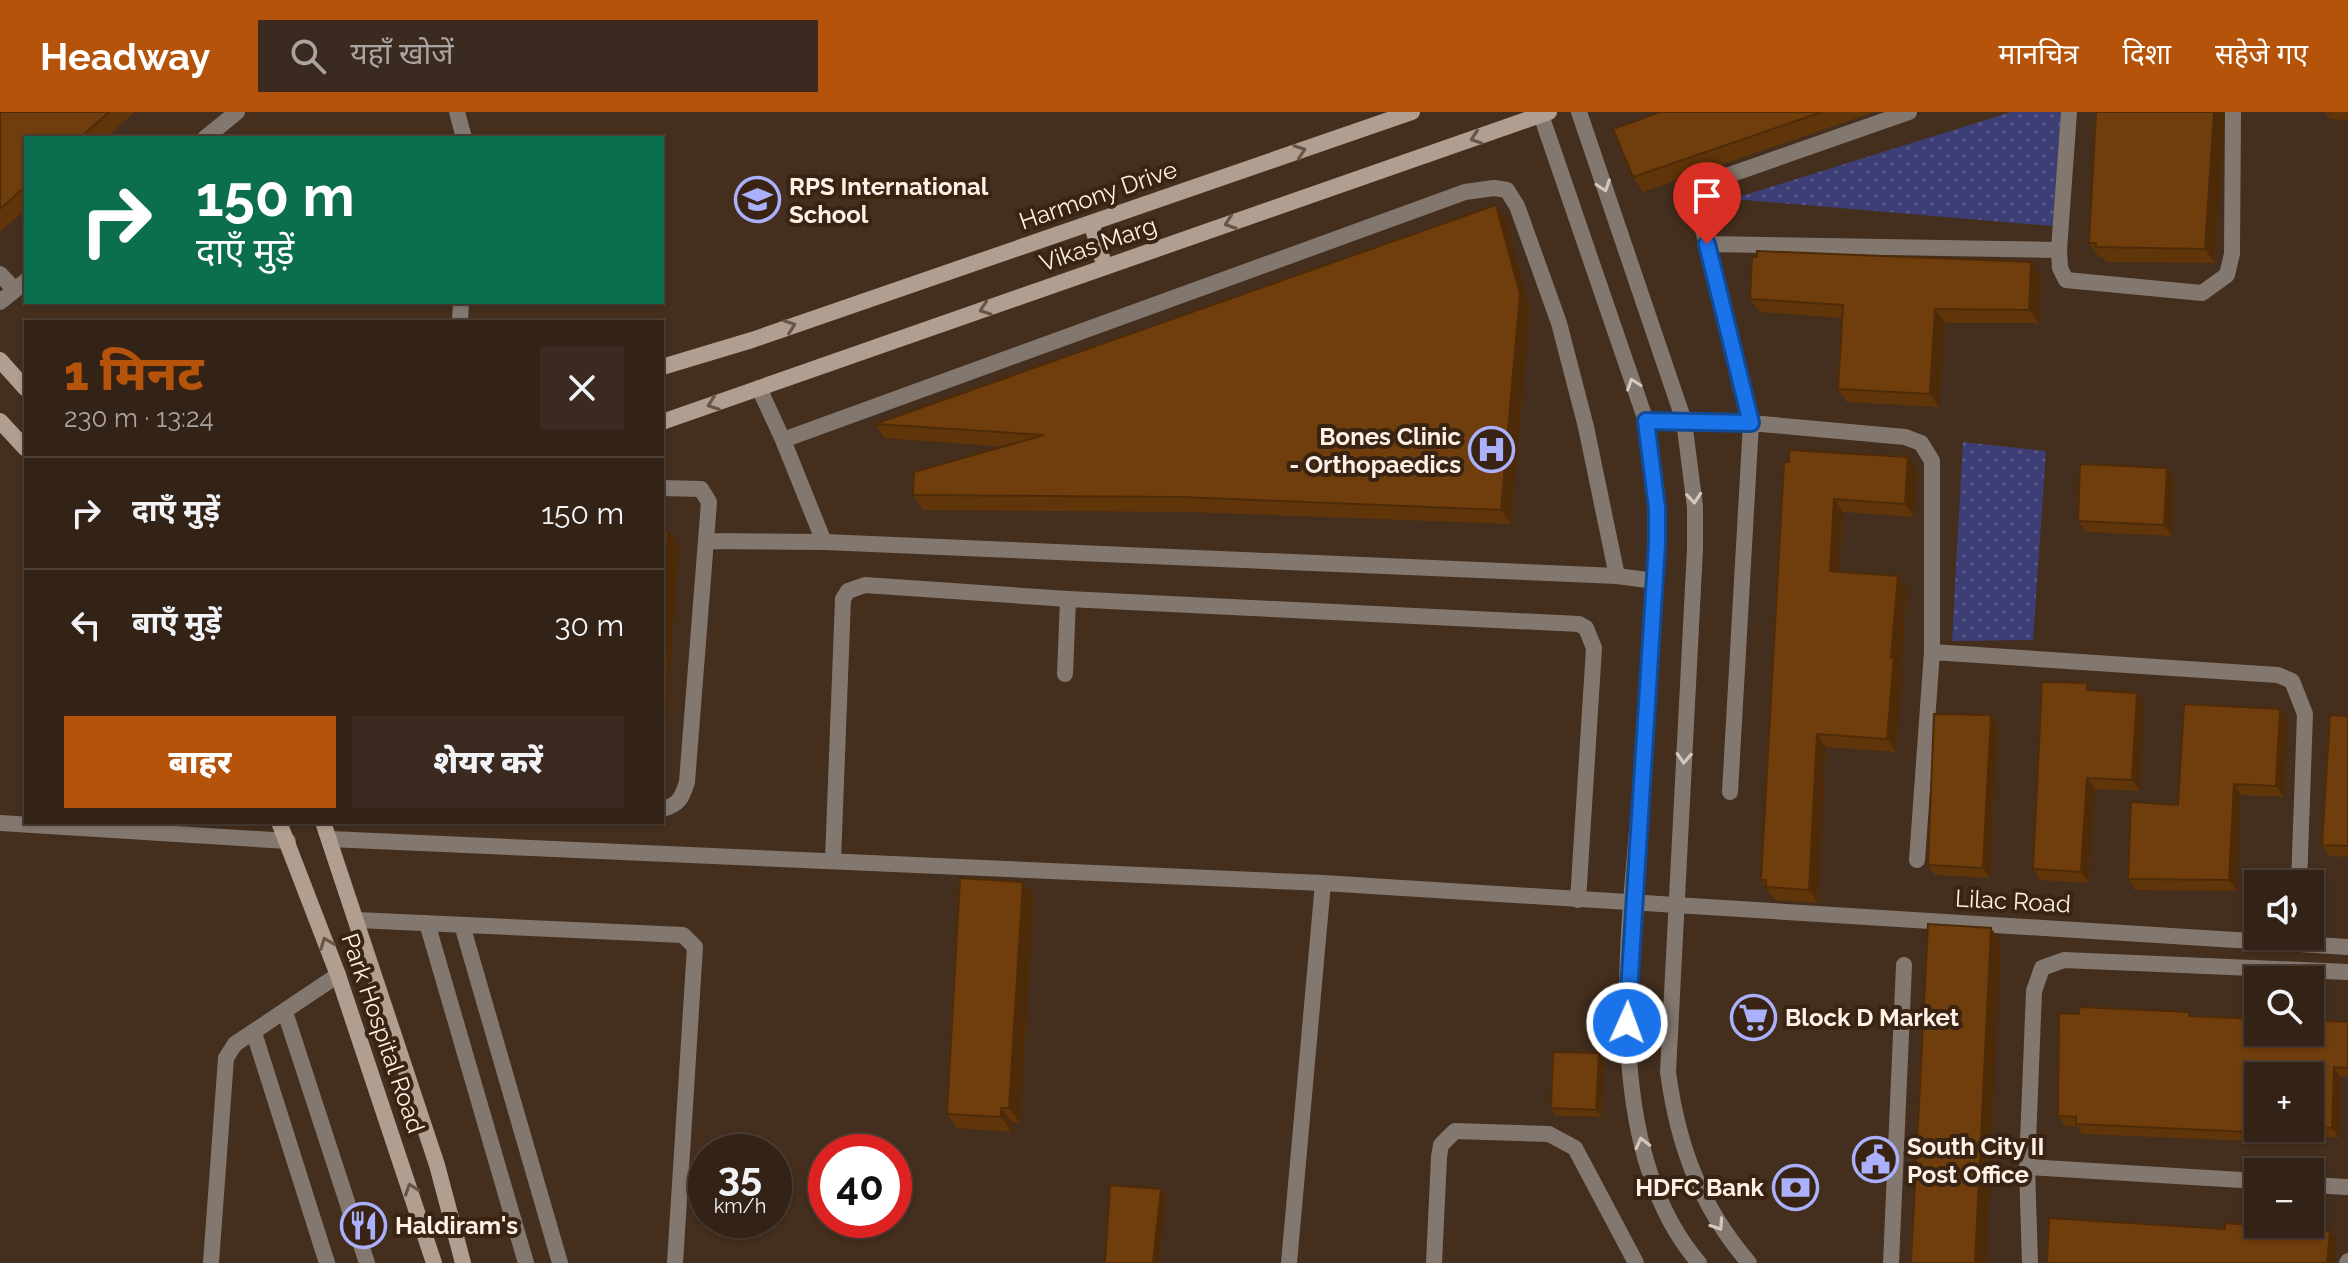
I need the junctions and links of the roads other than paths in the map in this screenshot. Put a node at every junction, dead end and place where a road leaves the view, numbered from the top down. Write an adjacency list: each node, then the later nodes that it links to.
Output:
1 (237, 112): 9 (street)
2 (457, 112): 10 (street)
3 (1412, 112): 11 (main road, Harmony Drive, one-way to 3)
4 (1579, 112): 25 (street, one-way to 25)
5 (1909, 112): 12 (street)
6 (2069, 112): 13 (street)
7 (2233, 112): 13 (street)
8 (1543, 113): 14 (main road, Vikas Marg, one-way to 14); 24 (street, one-way to 8)
9 (207, 136)
10 (463, 136)
11 (1091, 223): 14 (main road); 19 (main road, Harmony Drive, one-way to 11)
12 (1707, 244): 13 (street); 26 (street)
13 (2059, 250)
14 (1105, 267): 21 (main road, Vikas Marg, one-way to 21)
15 (0, 274): 16 (street)
16 (20, 285): 17 (street)
17 (0, 302)
18 (0, 360): 20 (main road)
19 (664, 366)
20 (24, 387)
21 (759, 388): 23 (main road, Vikas Marg, one-way to 23); 27 (street)
22 (0, 421): 28 (main road)
23 (664, 421)
24 (1646, 421): 25 (street); 33 (street)
25 (1684, 421): 26 (street); 50 (street, one-way to 50)
26 (1751, 423): 35 (street); 37 (street)
27 (783, 440): 31 (street); 32 (street)
28 (24, 447)
29 (664, 488): 30 (street)
30 (708, 541): 31 (street); 38 (street)
31 (824, 542): 32 (street)
32 (1617, 576): 33 (street)
33 (1655, 581): 49 (street)
34 (1068, 599): 36 (street); 44 (street); 48 (street)
35 (1932, 652): 45 (street); 46 (street)
36 (1065, 674)
37 (1730, 792)
38 (664, 809)
39 (0, 823): 43 (street)
40 (280, 824): 43 (main road, Park Hospital Road)
41 (324, 824): 42 (main road, Park Hospital Road)
42 (330, 839): 44 (street, Lilac Road); 51 (main road, Park Hospital Road)
43 (288, 841): 59 (main road, Park Hospital Road, one-way to 43)
44 (833, 860): 47 (street, Lilac Road)
45 (1917, 860)
46 (2299, 870)
47 (1323, 883): 48 (street, Lilac Road); 74 (street)
48 (1578, 900): 49 (street, Lilac Road)
49 (1631, 905): 50 (street, Lilac Road); 77 (street, one-way to 49)
50 (1675, 905): 54 (street, Lilac Road); 78 (street, one-way to 78)
51 (357, 920): 52 (street); 70 (main road, Park Hospital Road)
52 (427, 923): 53 (street); 71 (street)
53 (462, 925): 72 (street); 73 (street)
54 (2244, 937)
55 (2324, 944): 56 (street, Lilac Road)
56 (2348, 947)
57 (1904, 965): 79 (street)
58 (2348, 972): 62 (street)
59 (338, 975): 60 (street); 69 (main road, Park Hospital Road, one-way to 59)
60 (285, 1012): 61 (street); 68 (street)
61 (254, 1033): 66 (street); 67 (street)
62 (2027, 1167): 63 (street); 80 (street)
63 (2244, 1180)
64 (2324, 1186): 65 (street)
65 (2348, 1187)
66 (211, 1263)
67 (327, 1263)
68 (367, 1263)
69 (434, 1263)
70 (463, 1263)
71 (526, 1263)
72 (560, 1263)
73 (675, 1263)
74 (1289, 1263)
75 (1434, 1263): 76 (street)
76 (1636, 1263)
77 (1699, 1263)
78 (1749, 1263)
79 (1891, 1263)
80 (2030, 1263)

